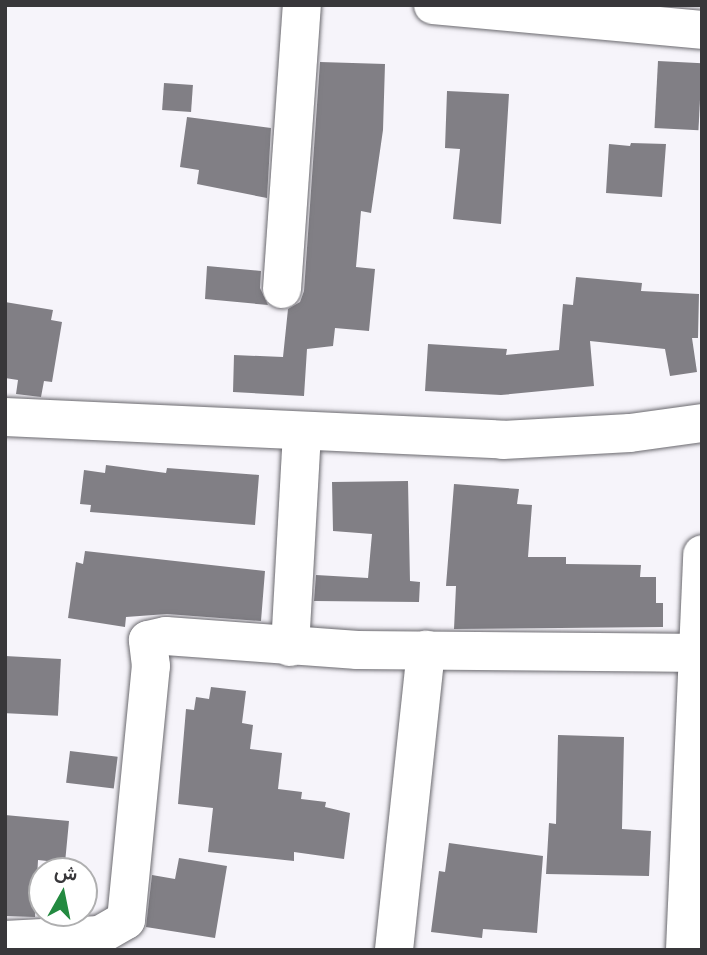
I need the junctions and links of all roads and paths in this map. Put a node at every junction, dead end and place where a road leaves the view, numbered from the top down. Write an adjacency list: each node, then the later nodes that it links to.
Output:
1 (302, 5): 4 (street)
2 (433, 5): 3 (street)
3 (702, 30)
4 (282, 289)
5 (5, 417): 7 (street)
6 (702, 424): 7 (street)
7 (302, 432): 9 (street)
8 (702, 554): 11 (street)
9 (290, 647): 10 (street); 12 (street)
10 (426, 650): 11 (street); 13 (street)
11 (700, 653): 14 (street)
12 (5, 940)
13 (394, 950)
14 (685, 950)

